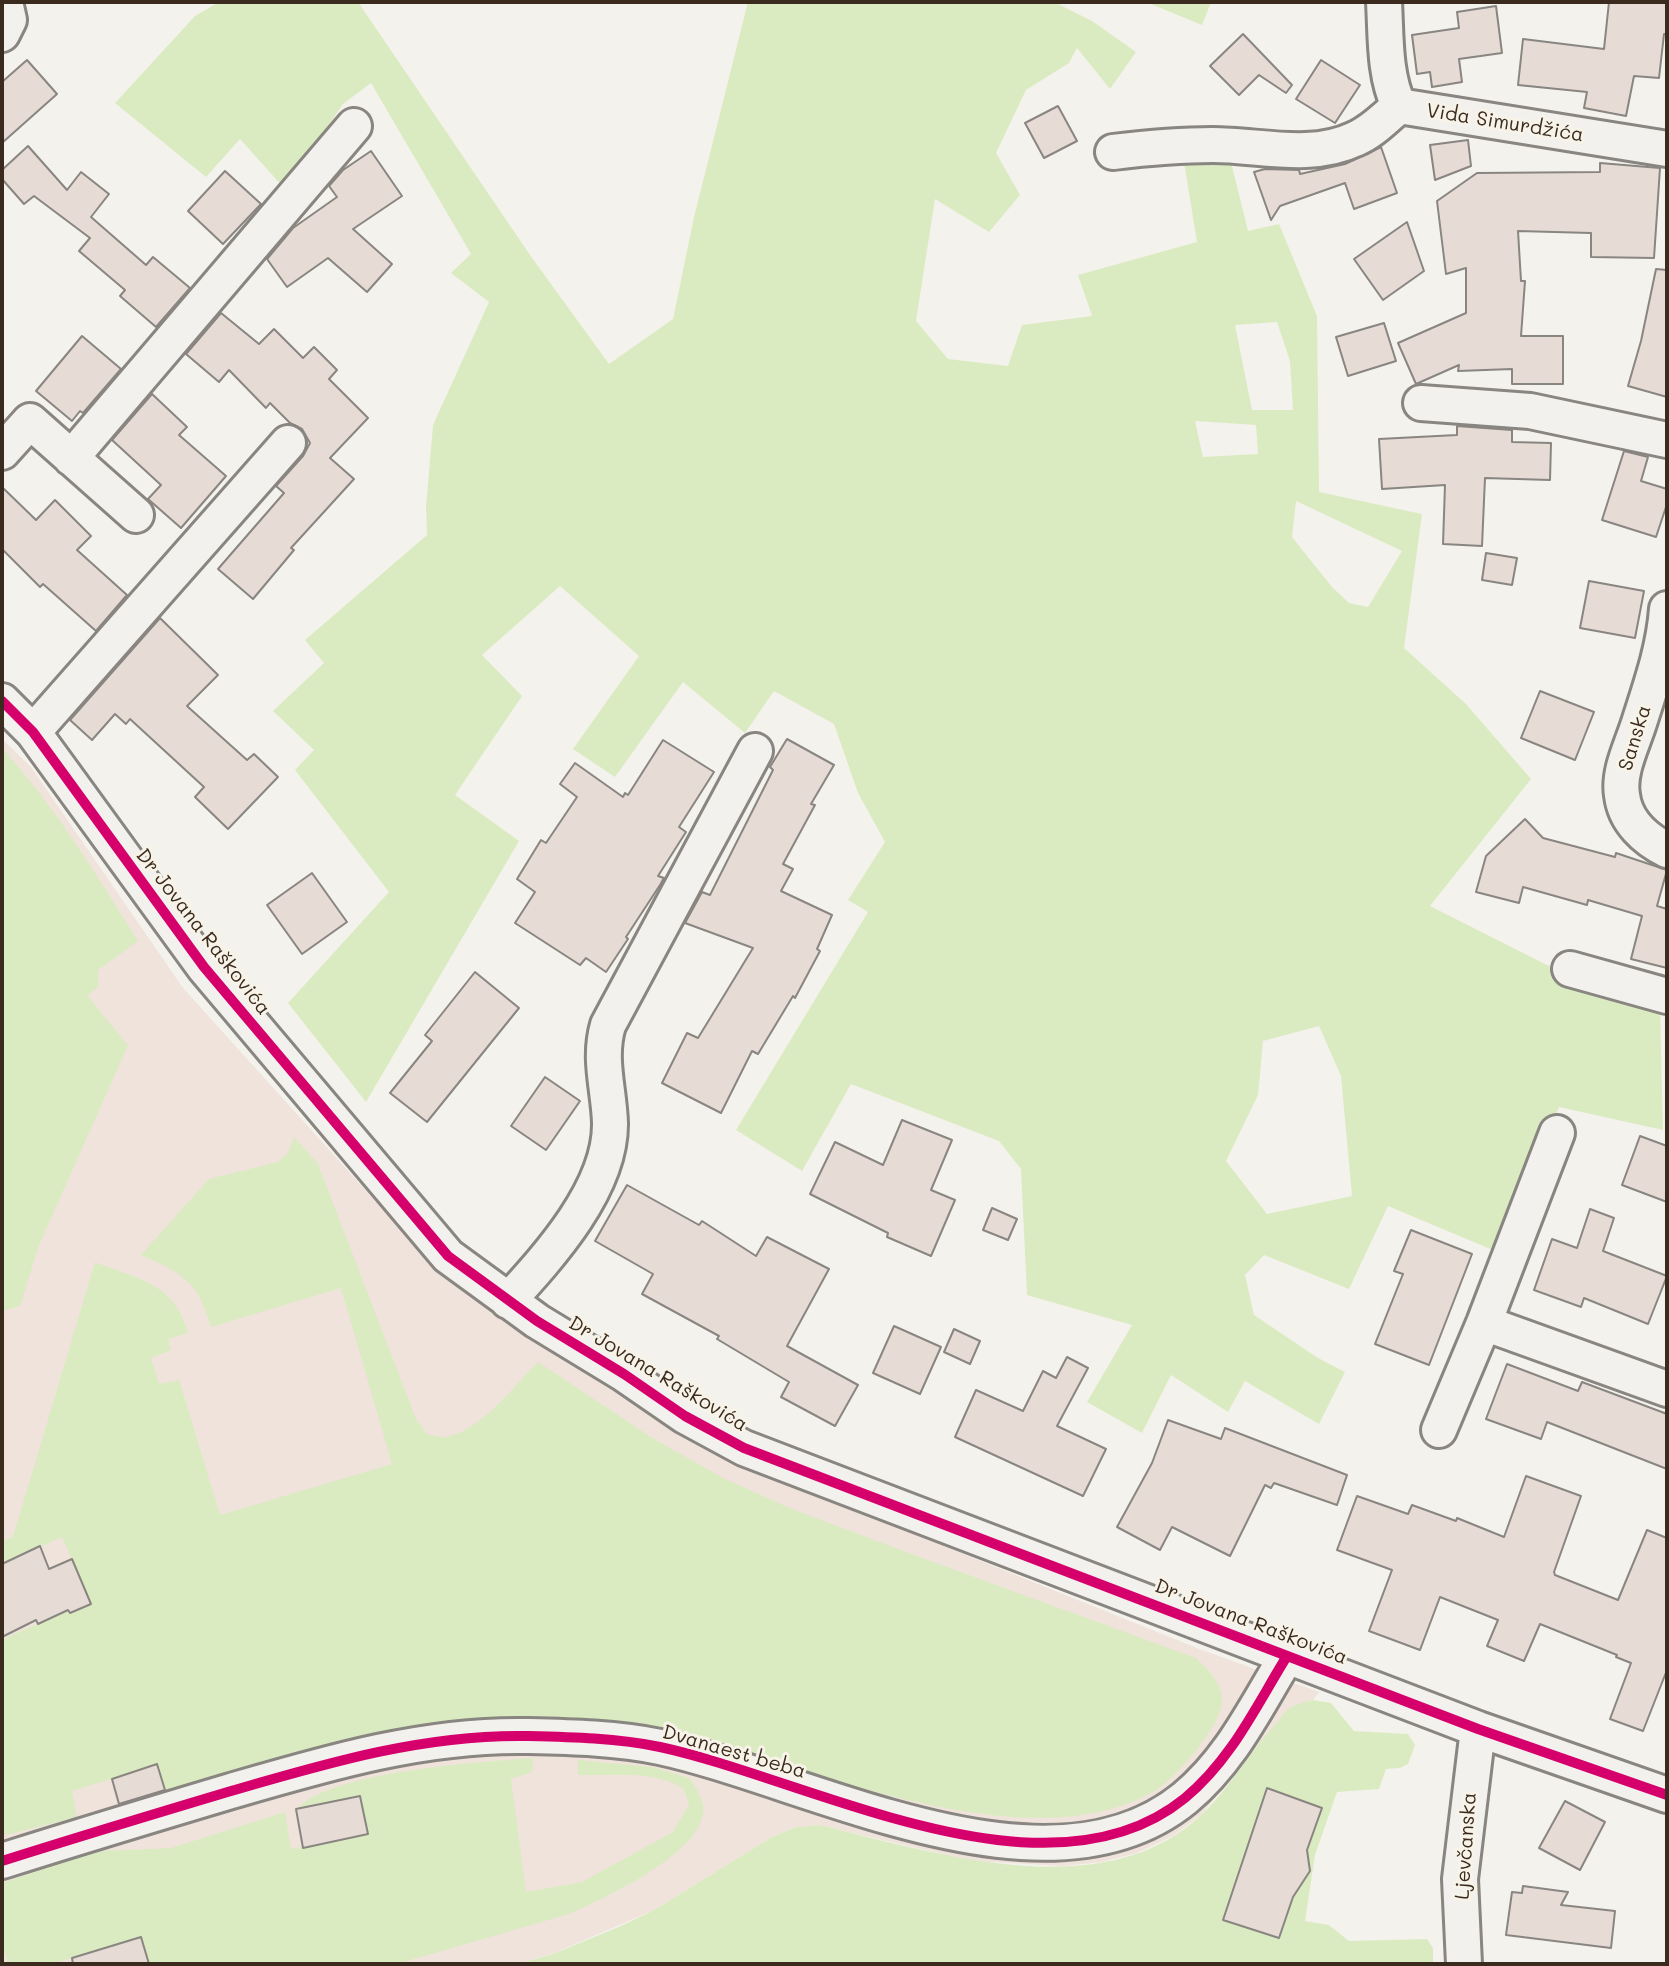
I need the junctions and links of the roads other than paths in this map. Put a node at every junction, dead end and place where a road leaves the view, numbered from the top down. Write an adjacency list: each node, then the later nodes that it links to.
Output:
1 (5, 2): 3 (street)
2 (1384, 2): 4 (street, Vida Simurdžića)
3 (2, 34)
4 (1399, 106): 6 (street, Vida Simurdžića); 7 (street)
5 (354, 126): 12 (street)
6 (1667, 149)
7 (1113, 152)
8 (1421, 403): 9 (street)
9 (1667, 440)
10 (288, 443): 16 (street)
11 (2, 452): 12 (street)
12 (71, 458): 13 (street)
13 (136, 515)
14 (1667, 609): 18 (street, Sanska)
15 (2, 701): 16 (street, Dr Jovana Raškovića)
16 (33, 732): 22 (street, Dr Jovana Raškovića)
17 (755, 751): 22 (street)
18 (1667, 850)
19 (1570, 969): 20 (street)
20 (1667, 996)
21 (1557, 1133): 23 (street)
22 (508, 1301): 26 (street, Dr Jovana Raškovića)
23 (1484, 1323): 24 (street); 25 (street)
24 (1667, 1389)
25 (1439, 1430)
26 (1287, 1656): 27 (street, Dr Jovana Raškovića); 29 (street, Dvanaest beba)
27 (1478, 1729): 28 (street, Dr Jovana Raškovića); 30 (street, Ljevčanska)
28 (1666, 1791)
29 (2, 1861)
30 (1464, 1964)

